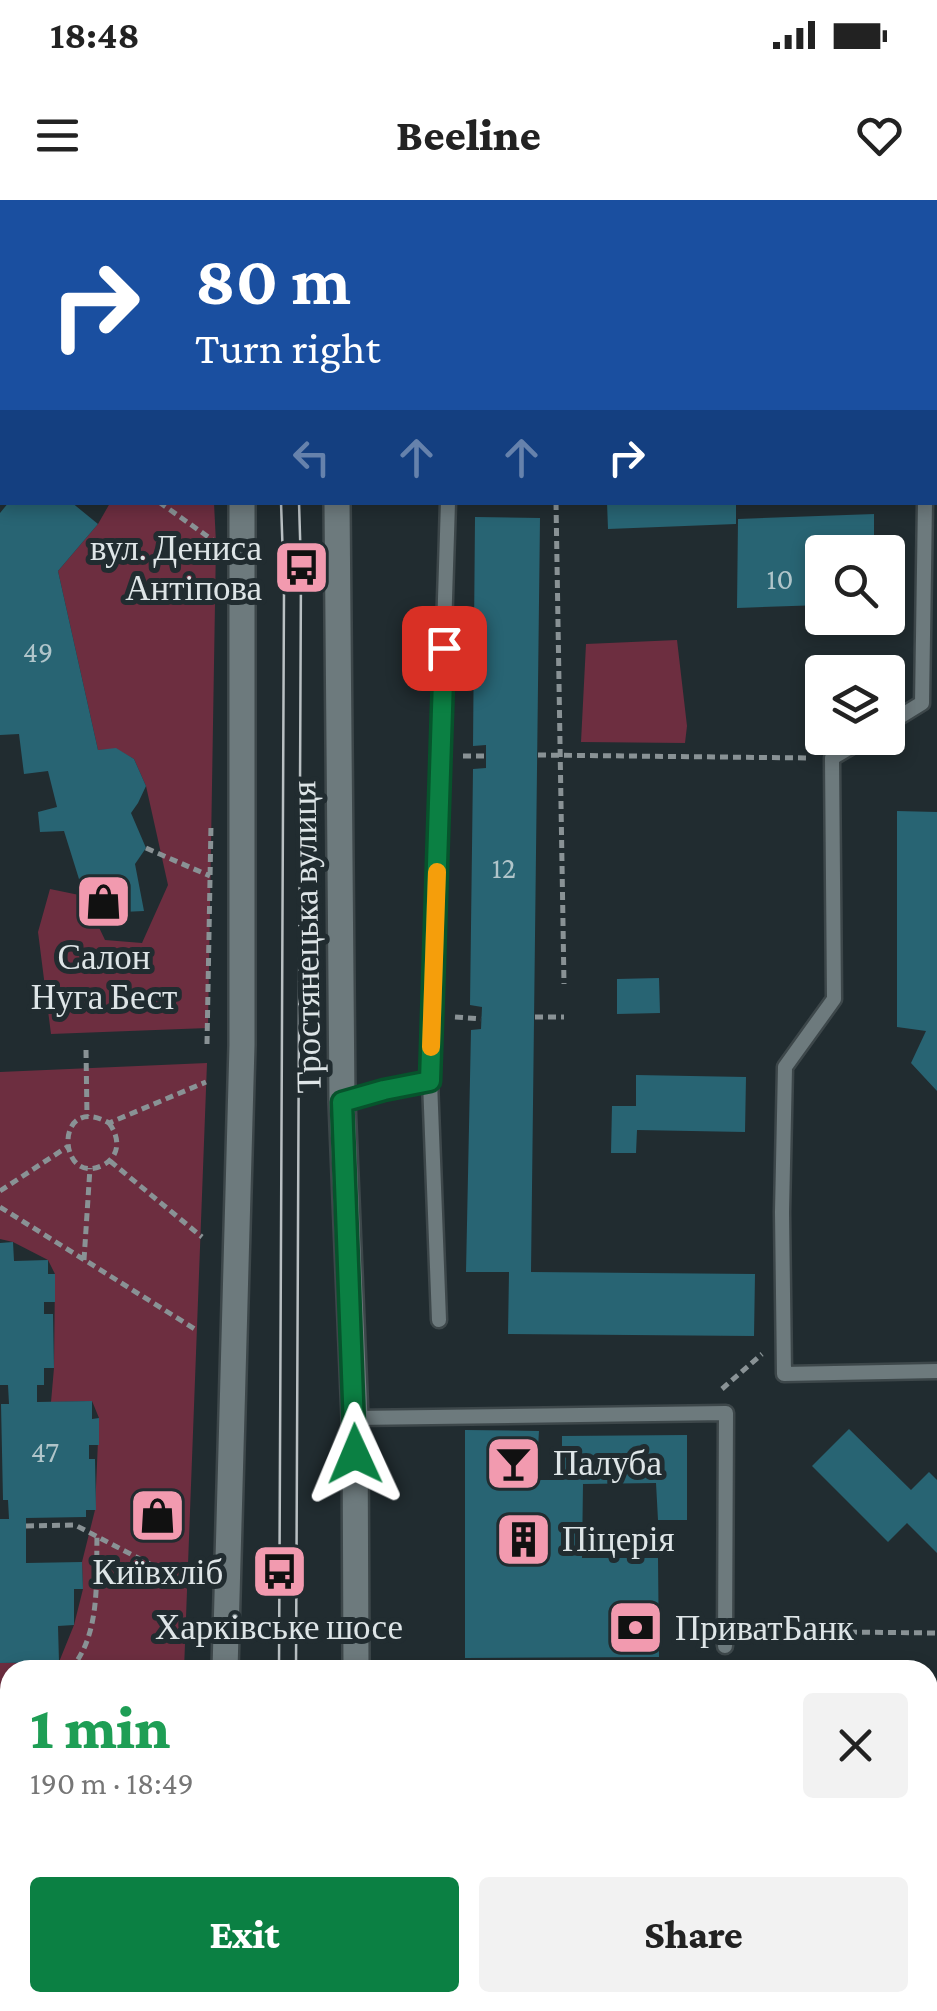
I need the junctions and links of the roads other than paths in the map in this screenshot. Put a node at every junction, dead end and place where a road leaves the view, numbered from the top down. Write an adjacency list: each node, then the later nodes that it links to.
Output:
1 (242, 505): 13 (street, Тростянецька вулиця)
2 (337, 505): 8 (street, Тростянецька вулиця)
3 (448, 505): 7 (lane)
4 (925, 505): 5 (lane)
5 (905, 714)
6 (837, 755): 10 (lane)
7 (430, 1081): 8 (lane); 9 (lane)
8 (342, 1102): 11 (street, Тростянецька вулиця)
9 (439, 1320)
10 (937, 1371)
11 (354, 1418): 12 (lane); 14 (street, Тростянецька вулиця)
12 (725, 1638)
13 (225, 1660)
14 (356, 1660)

